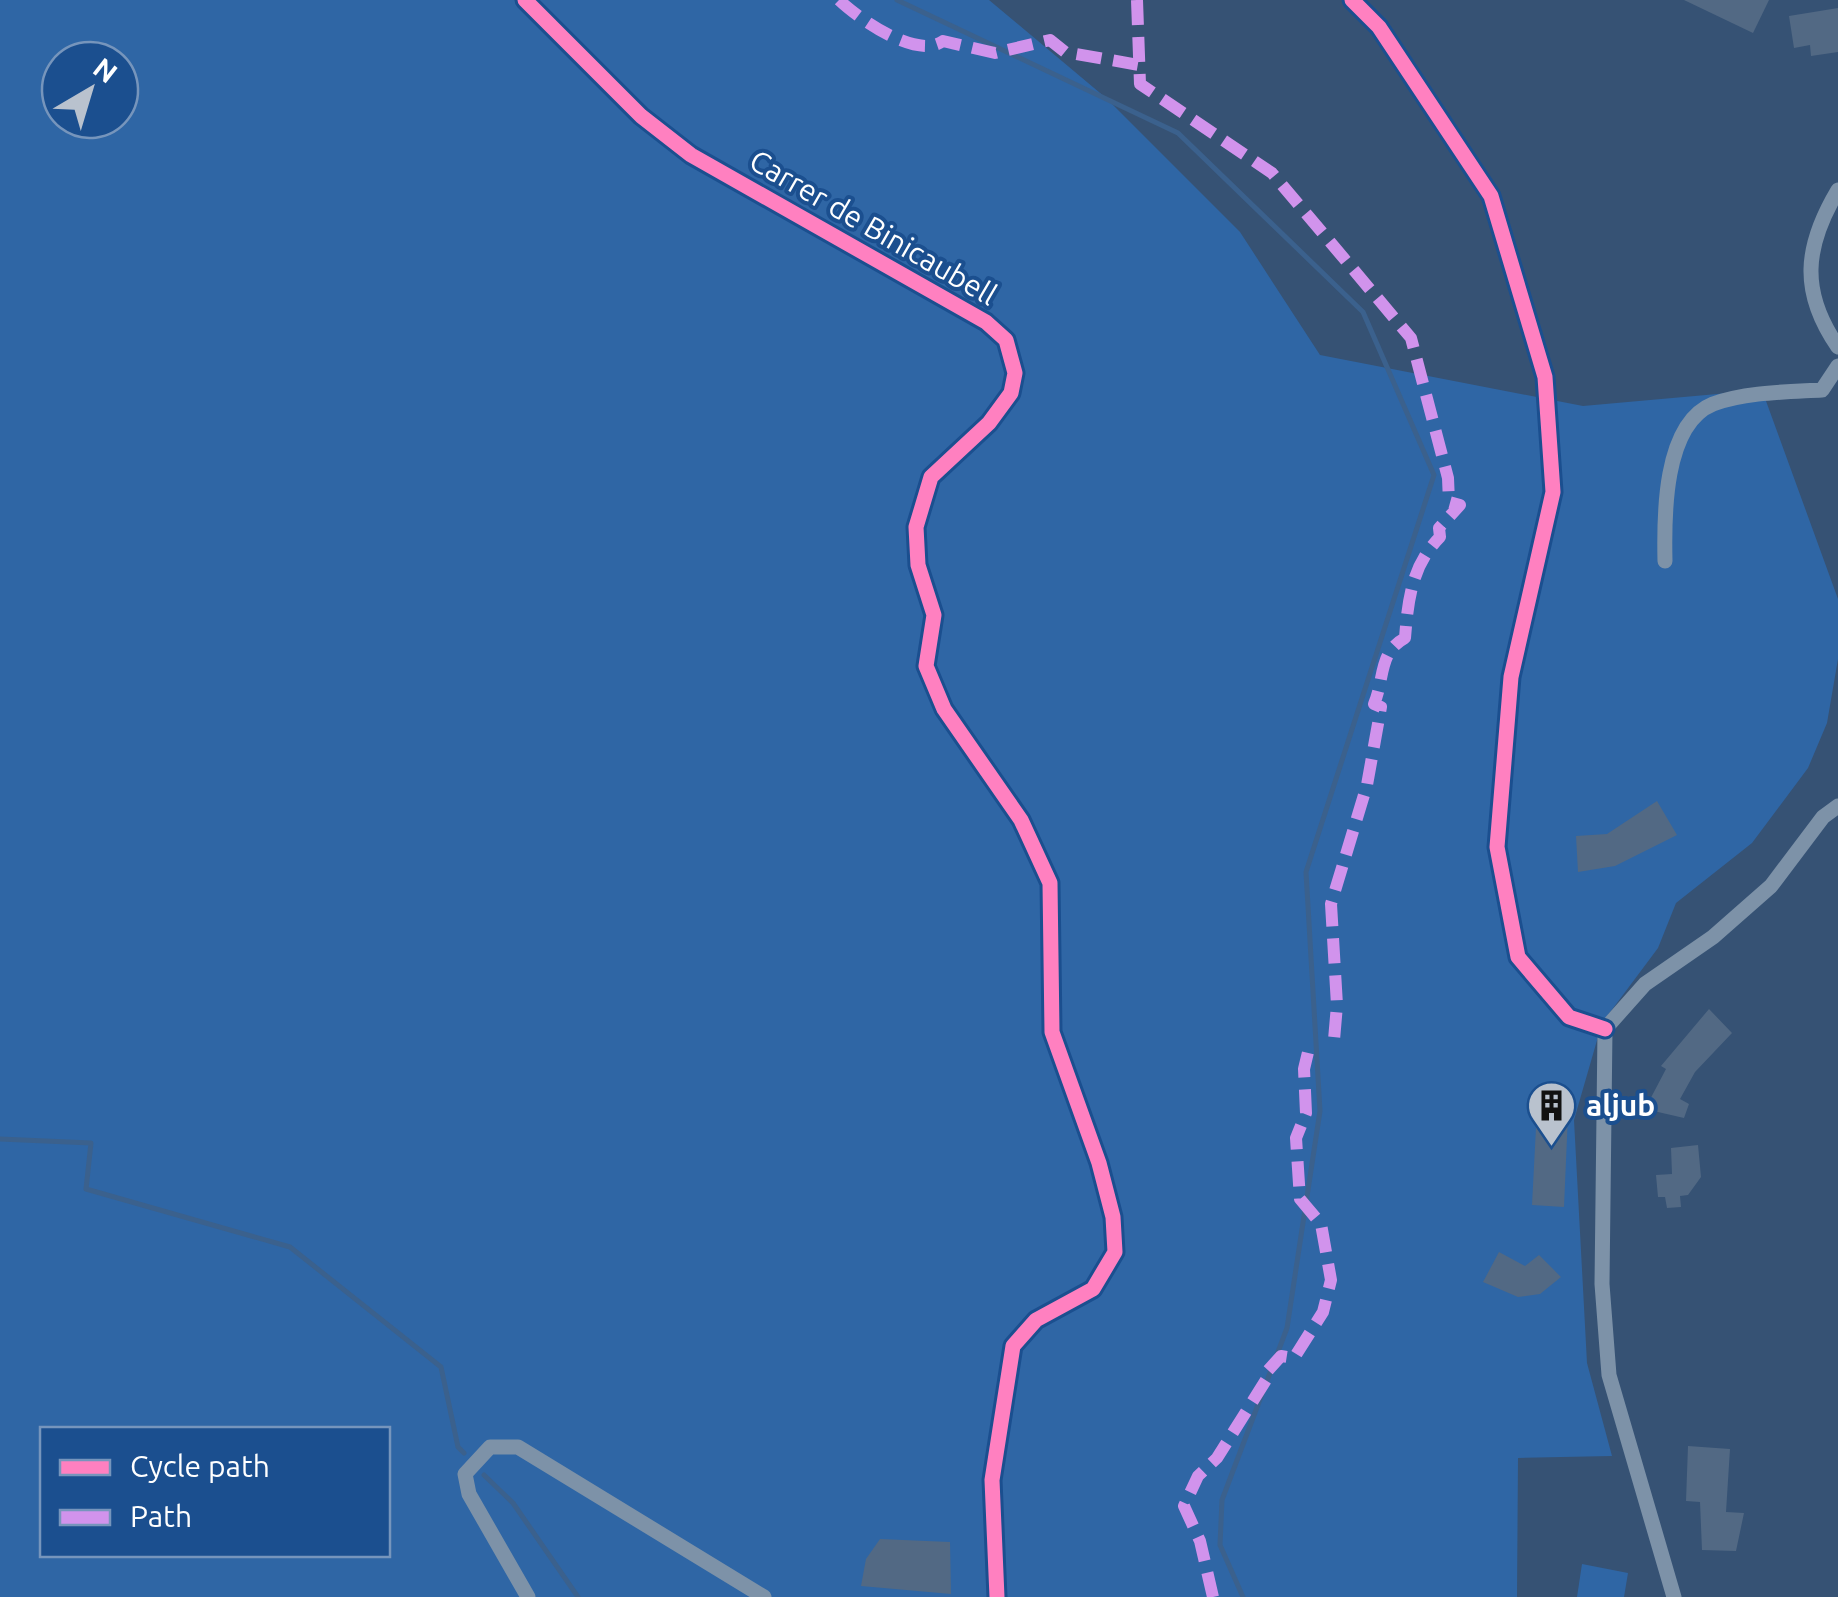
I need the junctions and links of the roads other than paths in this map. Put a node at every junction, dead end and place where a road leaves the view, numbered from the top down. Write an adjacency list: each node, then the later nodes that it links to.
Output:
1 (524, 0): 11 (street, Carrer de Binicaubell)
2 (1352, 0): 8 (street)
3 (1838, 190): 4 (street)
4 (1838, 347)
5 (1838, 366): 6 (street)
6 (1665, 561)
7 (1838, 806): 8 (street)
8 (1606, 1029): 12 (street)
9 (528, 1597): 10 (street)
10 (764, 1597)
11 (997, 1597)
12 (1674, 1597)

